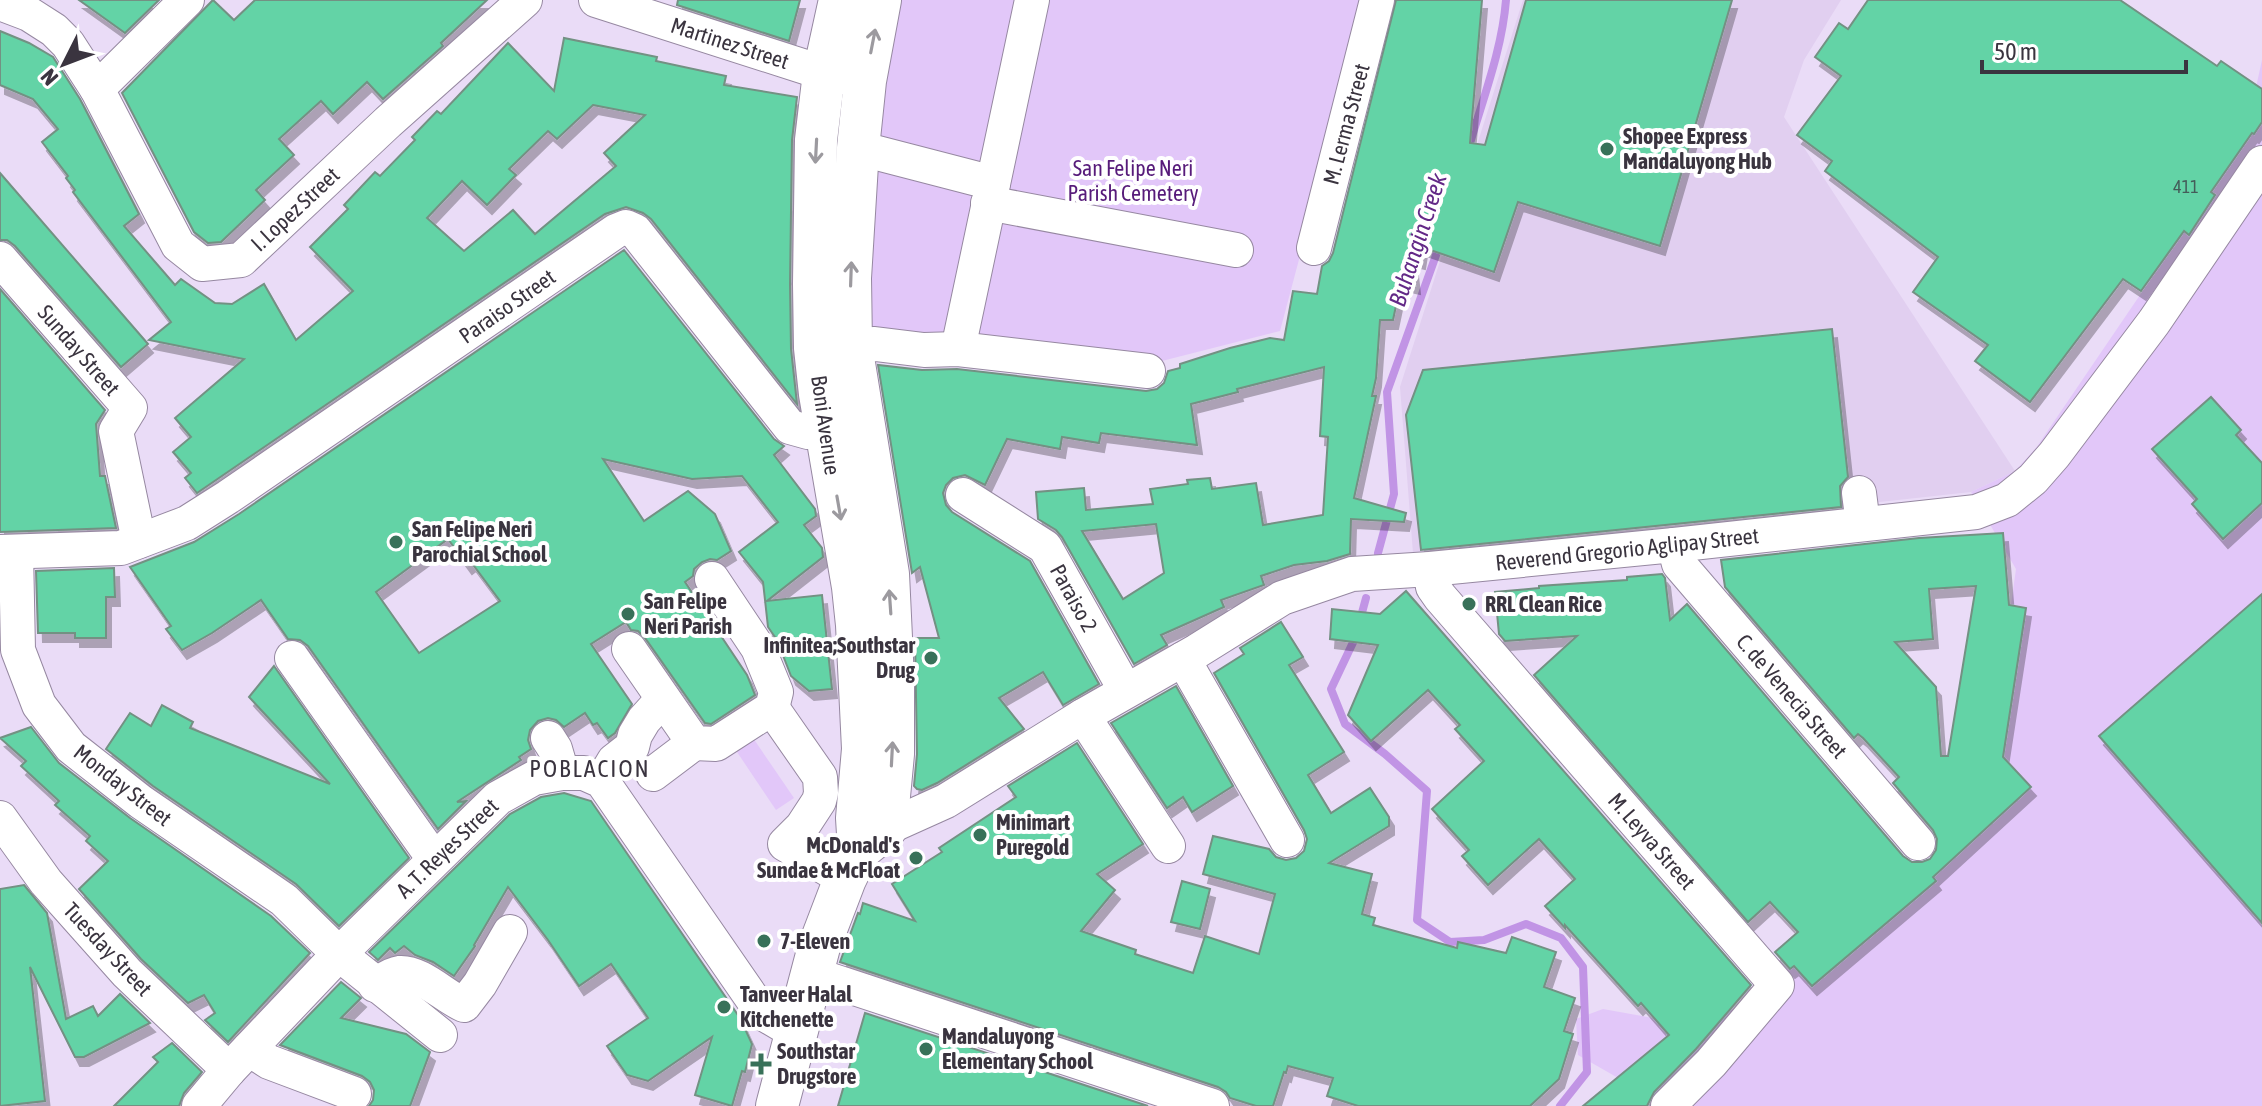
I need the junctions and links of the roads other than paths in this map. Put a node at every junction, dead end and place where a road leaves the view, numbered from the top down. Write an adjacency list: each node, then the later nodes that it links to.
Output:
1 (187, 0): 11 (street)
2 (525, 0): 11 (street, I. Lopez Street)
3 (596, 0): 9 (street, Martinez Street)
4 (840, 0): 9 (main road, Boni Avenue)
5 (880, 0): 10 (main road, Boni Avenue, one-way to 5)
6 (1032, 0): 14 (street)
7 (1377, 0): 15 (street, M. Lerma Street)
8 (21, 6): 11 (street, I. Lopez Street)
9 (824, 73): 10 (street, Martinez Street); 21 (main road, Boni Avenue, one-way to 21)
10 (865, 81): 12 (main road, Boni Avenue)
11 (97, 89)
12 (858, 148): 14 (street); 18 (main road, Boni Avenue, one-way to 12)
13 (2262, 163): 24 (street, Reverend Gregorio Aglipay Street)
14 (990, 193): 16 (street); 19 (street)
15 (1314, 248)
16 (1236, 250)
17 (0, 259): 23 (street, Sunday Street)
18 (851, 345): 19 (street); 43 (main road, Boni Avenue, one-way to 18)
19 (958, 349): 20 (street)
20 (1148, 371)
21 (825, 431): 23 (street, Paraiso Street); 43 (main road, Boni Avenue, one-way to 43)
22 (963, 495): 31 (street, Paraiso 2)
23 (139, 541): 25 (street)
24 (1674, 545): 26 (street, Reverend Gregorio Aglipay Street); 42 (street, C. de Venecia Street)
25 (8, 552): 47 (street, Monday Street)
26 (1430, 569): 30 (street, Reverend Gregorio Aglipay Street); 57 (street, M. Leyva Street)
27 (712, 579): 33 (street)
28 (629, 649): 32 (street)
29 (292, 658): 45 (street)
30 (1183, 659): 31 (street, Reverend Gregorio Aglipay Street); 41 (street)
31 (1126, 691): 34 (street, Reverend Gregorio Aglipay Street)
32 (663, 699): 36 (street); 39 (street)
33 (772, 708): 36 (street); 43 (street)
34 (1083, 716): 43 (street, Reverend Gregorio Aglipay Street); 44 (street)
35 (548, 738): 37 (street)
36 (694, 743): 38 (street)
37 (562, 773): 39 (street, A. T. Reyes Street); 45 (street, A. T. Reyes Street)
38 (653, 774)
39 (602, 781): 50 (street)
40 (0, 818): 52 (street, Tuesday Street)
41 (1287, 840)
42 (1918, 843)
43 (862, 844): 48 (main road)
44 (1168, 846)
45 (434, 859): 47 (street, A. T. Reyes Street)
46 (510, 932): 49 (street)
47 (339, 954): 49 (street, Monday Street); 52 (street, A. T. Reyes Street)
48 (812, 974): 50 (main road); 56 (street)
49 (375, 985): 51 (street, Monday Street)
50 (795, 1032): 55 (main road)
51 (440, 1035)
52 (239, 1060): 53 (street, Tuesday Street); 54 (street, A. T. Reyes Street)
53 (354, 1094)
54 (199, 1106)
55 (777, 1106)
56 (1212, 1106)
57 (1668, 1106)

